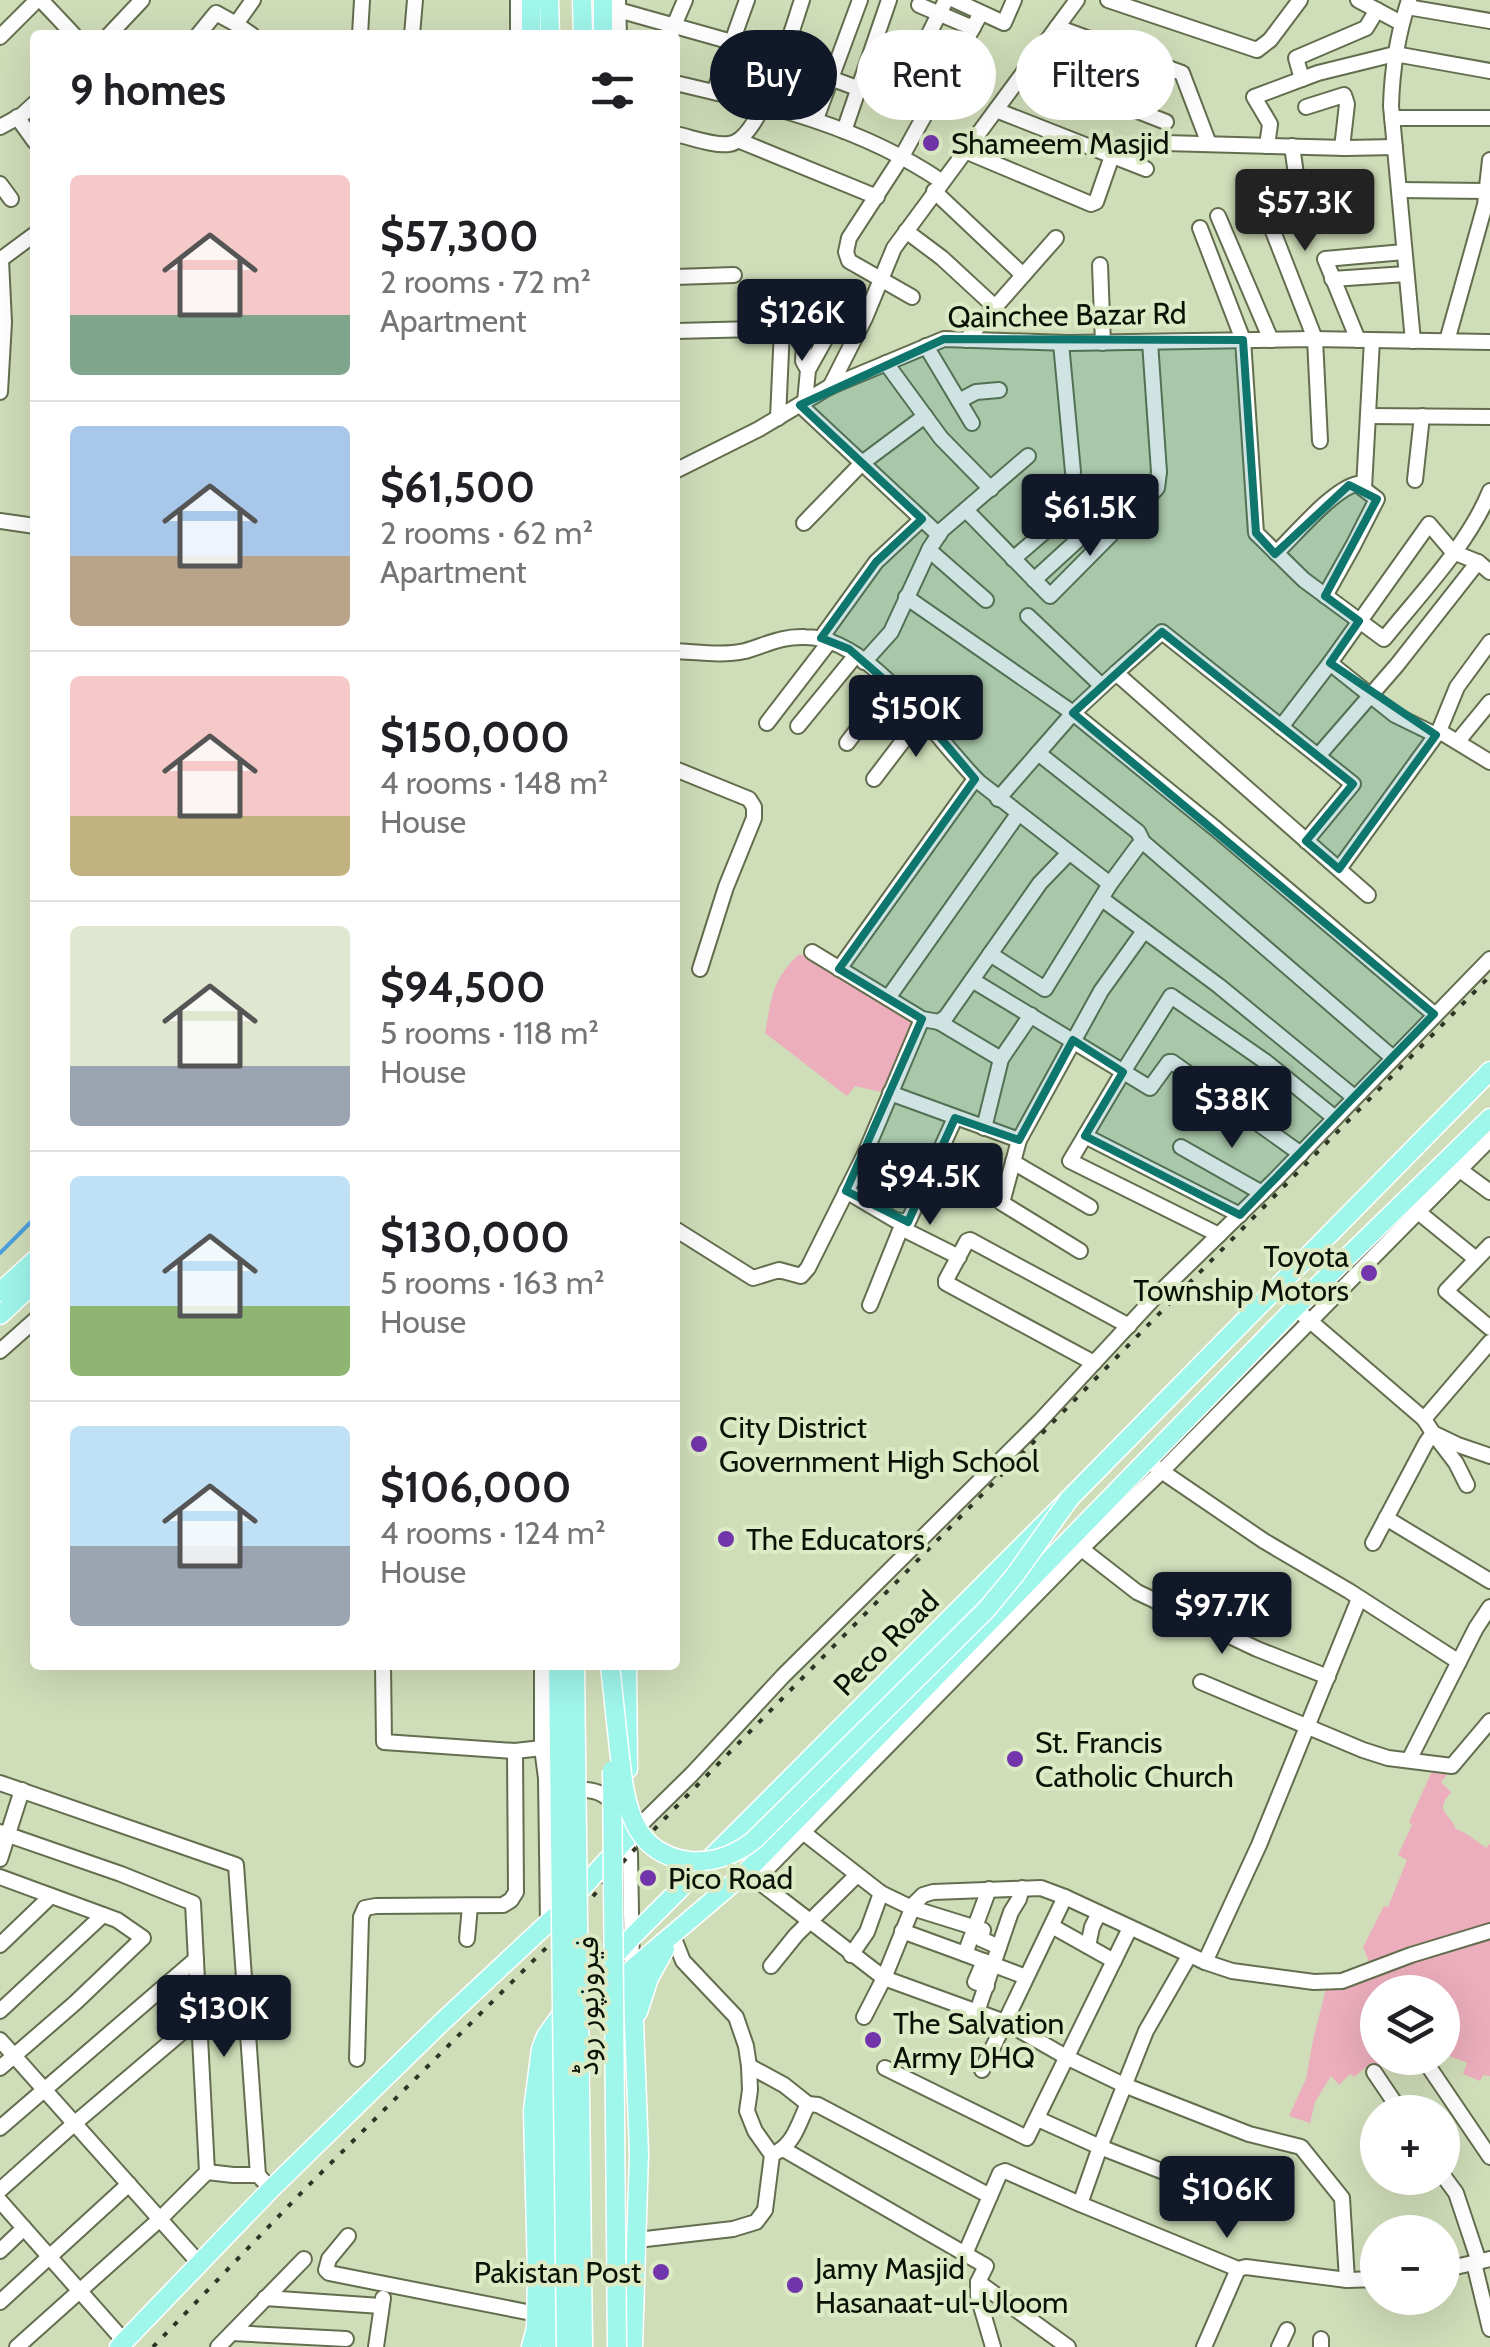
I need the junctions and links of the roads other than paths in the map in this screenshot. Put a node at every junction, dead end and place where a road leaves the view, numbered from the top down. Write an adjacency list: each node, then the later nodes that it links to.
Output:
1 (39, 0): 33 (street); 52 (street)
2 (142, 0): 34 (street)
3 (253, 0): 30 (street)
4 (362, 0): 37 (street)
5 (416, 0): 38 (street)
6 (518, 0): 39 (street)
7 (531, 0): 40 (main road)
8 (549, 0): 41 (main road)
9 (582, 0): 42 (main road)
10 (685, 0): 45 (street)
11 (747, 0): 46 (street)
12 (802, 0): 47 (street)
13 (860, 0): 55 (street)
14 (890, 0): 48 (street)
15 (954, 0): 27 (street)
16 (1014, 0): 27 (street)
17 (1077, 0): 31 (street)
18 (1108, 0): 25 (street)
19 (1300, 0): 25 (street)
20 (1358, 0): 26 (street)
21 (613, 3): 43 (main road); 44 (street); 45 (street)
22 (1408, 3): 28 (street); 29 (street)
23 (919, 4): 24 (street)
24 (942, 6): 32 (street); 49 (street)
25 (1144, 6)
26 (1377, 10): 29 (street); 58 (street)
27 (981, 12): 32 (street)
28 (1490, 21)
29 (1402, 23): 54 (street)
30 (236, 24): 35 (street); 36 (street)
31 (1057, 26): 50 (street); 80 (street)
32 (973, 28): 87 (street)
33 (69, 30)
34 (114, 30)
35 (202, 30)
36 (245, 30)
37 (360, 30)
38 (413, 30)
39 (518, 30)
40 (531, 30)
41 (550, 30)
42 (583, 30)
43 (605, 30)
44 (618, 30)
45 (672, 30)
46 (736, 30)
47 (791, 30)
48 (879, 30)
49 (931, 30)
50 (1054, 30)
51 (680, 32): 53 (street)
52 (0, 36)
53 (710, 38)
54 (1395, 54): 56 (street); 58 (street); 67 (street)
55 (837, 62)
56 (1490, 71)
57 (837, 80): 61 (street)
58 (1302, 80): 81 (street)
59 (680, 83): 62 (street)
60 (1016, 83): 65 (street)
61 (857, 88): 75 (street)
62 (710, 91)
63 (30, 107): 66 (street)
64 (1306, 108): 84 (street)
65 (996, 110): 86 (street)
66 (18, 117): 74 (street); 76 (street)
67 (1392, 118): 68 (street); 83 (street)
68 (1490, 118)
69 (754, 120): 78 (street)
70 (819, 120): 75 (street)
71 (988, 120): 85 (street)
72 (1161, 120): 73 (street)
73 (1166, 122)
74 (0, 126)
75 (844, 130): 87 (street)
76 (30, 135)
77 (680, 135): 78 (street)
78 (740, 140): 95 (street)
79 (1165, 143): 80 (street)
80 (1209, 144): 81 (street)
81 (1267, 146): 82 (street)
82 (1292, 146): 84 (street); 97 (street)
83 (1394, 147): 84 (street); 93 (street)
84 (1342, 148)
85 (965, 151): 86 (street); 92 (street)
86 (1112, 156): 89 (street)
87 (901, 158): 92 (street); 95 (street)
88 (1490, 162): 94 (street)
89 (1146, 169)
90 (0, 184): 96 (street)
91 (1255, 185): 117 (street)
92 (938, 186): 100 (street); 108 (street)
93 (1399, 190): 94 (street); 103 (street)
94 (1486, 191): 123 (street)
95 (877, 197): 111 (street)
96 (11, 199)
97 (1305, 200)
98 (1218, 216): 120 (street)
99 (1200, 228): 119 (street)
100 (906, 231): 111 (street); 114 (street)
101 (30, 238): 104 (street)
102 (1056, 238): 108 (street)
103 (1404, 252): 107 (street); 110 (street)
104 (1, 260): 133 (street)
105 (1100, 265): 124 (street)
106 (734, 274): 109 (street)
107 (1406, 274): 110 (street); 122 (street)
108 (1023, 275): 114 (street)
109 (680, 277)
110 (1332, 280): 121 (street)
111 (880, 281): 112 (street); 131 (street)
112 (912, 297)
113 (783, 307): 140 (street)
114 (996, 307): 118 (street)
115 (758, 329): 116 (street)
116 (680, 331)
117 (1315, 339): 120 (street, Qainchee Bazar Rd); 121 (street, Qainchee Bazar Rd); 142 (street)
118 (966, 340): 127 (street, Qainchee Bazar Rd); 128 (street, Qainchee Bazar Rd)
119 (1243, 340): 120 (street, Qainchee Bazar Rd); 125 (street, Qainchee Bazar Rd); 161 (street)
120 (1271, 340)
121 (1365, 340): 122 (street, Qainchee Bazar Rd); 137 (street)
122 (1414, 340): 123 (street, Qainchee Bazar Rd)
123 (1447, 341): 126 (street, Qainchee Bazar Rd)
124 (1104, 342): 125 (street, Qainchee Bazar Rd); 127 (street, Qainchee Bazar Rd)
125 (1150, 342): 164 (street)
126 (1490, 342)
127 (1061, 343): 146 (street)
128 (926, 346): 129 (street, Qainchee Bazar Rd); 134 (street)
129 (886, 363): 131 (street, Qainchee Bazar Rd); 136 (street)
130 (808, 370): 135 (street)
131 (829, 388): 135 (street, Qainchee Bazar Rd)
132 (999, 390): 134 (street)
133 (0, 392)
134 (959, 401): 141 (street)
135 (802, 403): 140 (street, Qainchee Bazar Rd); 144 (street)
136 (924, 416): 144 (street); 150 (street)
137 (1368, 416): 138 (street); 149 (street)
138 (1422, 416): 139 (street); 147 (street)
139 (1490, 416)
140 (778, 418): 145 (street, Qainchee Bazar Rd)
141 (972, 423)
142 (1320, 441)
143 (1028, 456): 150 (street)
144 (862, 464): 154 (street); 156 (street)
145 (680, 468)
146 (1073, 472)
147 (1415, 480)
148 (1100, 484): 162 (street)
149 (1364, 488): 161 (street); 165 (street)
150 (991, 489): 153 (street)
151 (1490, 492): 160 (street)
152 (1116, 505): 164 (street)
153 (966, 510): 158 (street); 162 (street)
154 (922, 519): 158 (street); 170 (street)
155 (0, 521): 157 (street)
156 (804, 523)
157 (30, 525)
158 (939, 535): 159 (street)
159 (929, 550): 166 (street); 167 (street)
160 (1453, 552): 163 (street); 169 (street); 169 (street)
161 (1276, 553): 165 (street)
162 (1014, 559): 164 (street)
163 (1484, 567): 178 (street)
164 (1034, 580)
165 (1325, 596): 169 (street)
166 (906, 597): 173 (street); 180 (street)
167 (986, 600)
168 (1028, 616): 177 (street)
169 (1359, 621): 174 (street)
170 (825, 640): 172 (street); 173 (street); 182 (street)
171 (1490, 642): 185 (street)
172 (680, 652)
173 (860, 658): 176 (street); 183 (street)
174 (1330, 663): 178 (street); 184 (street)
175 (1116, 673): 177 (street); 184 (street); 196 (street)
176 (890, 685): 181 (street); 187 (street)
177 (1102, 686): 180 (street)
178 (1370, 695): 185 (street); 189 (street)
179 (1490, 702): 186 (street)
180 (1073, 713): 188 (street); 211 (street)
181 (922, 716): 192 (street); 193 (street)
182 (767, 723)
183 (798, 726)
184 (1281, 726): 189 (street)
185 (1438, 733): 186 (street); 199 (street)
186 (1458, 741): 190 (street)
187 (848, 743)
188 (1038, 753): 194 (street); 216 (street)
189 (1318, 756): 196 (street)
190 (1490, 762)
191 (680, 771): 207 (street)
192 (874, 779)
193 (975, 779): 194 (street); 208 (street)
194 (998, 798): 195 (street)
195 (1018, 814): 198 (street); 210 (street)
196 (1306, 840): 199 (street)
197 (1138, 846): 200 (street)
198 (1066, 852): 200 (street); 205 (street)
199 (1339, 869): 201 (street)
200 (1110, 884): 202 (street)
201 (1368, 895)
202 (1102, 899): 203 (street); 205 (street)
203 (1144, 931): 215 (street); 221 (street)
204 (812, 952): 208 (street)
205 (990, 954): 209 (street)
206 (1490, 959): 211 (street)
207 (700, 969)
208 (839, 969): 210 (street)
209 (972, 980): 212 (street); 214 (street)
210 (888, 998): 213 (street)
211 (1434, 1014): 216 (street)
212 (1030, 1015): 215 (street); 217 (street)
213 (922, 1019): 214 (street); 220 (street)
214 (939, 1022): 217 (street)
215 (1073, 1040): 219 (street); 228 (street)
216 (1392, 1058): 221 (street)
217 (1001, 1059): 225 (street)
218 (1490, 1071): 233 (main road, Peco Road)
219 (1123, 1072): 223 (street); 226 (street); 230 (street)
220 (890, 1094): 222 (street); 234 (street)
221 (1354, 1097): 223 (street)
222 (956, 1118): 225 (street); 240 (street)
223 (1335, 1118): 230 (street)
224 (1490, 1118): 237 (main road, Peco Road)
225 (984, 1128): 228 (street)
226 (1085, 1136): 239 (street); 242 (street)
227 (1490, 1139): 232 (street)
228 (1020, 1140): 231 (street)
229 (1181, 1146): 236 (street)
230 (1300, 1154): 236 (street)
231 (1013, 1162): 238 (street); 244 (street)
232 (1460, 1170): 235 (street); 237 (street)
233 (1388, 1175): 237 (main road); 266 (main road, Peco Road)
234 (846, 1191): 240 (street); 241 (street)
235 (1490, 1192)
236 (1262, 1193): 239 (street)
237 (1413, 1203): 246 (street); 248 (main road, Peco Road)
238 (1090, 1208)
239 (1240, 1215): 242 (street)
240 (902, 1226): 245 (street); 251 (street)
241 (680, 1232)
242 (1220, 1234): 256 (street)
243 (1490, 1245): 246 (street)
244 (1080, 1252)
245 (959, 1257): 256 (street); 260 (street)
246 (1476, 1259): 257 (street)
247 (30, 1265): 250 (main road)
248 (1347, 1270): 252 (main road, Peco Road); 254 (street)
249 (30, 1287): 253 (main road)
250 (0, 1292)
251 (870, 1305)
252 (1295, 1308): 254 (street); 264 (main road, Peco Road)
253 (0, 1315)
254 (1311, 1321): 261 (street); 264 (street)
255 (30, 1324): 259 (street)
256 (1129, 1326): 260 (street)
257 (1490, 1328)
258 (1490, 1342): 261 (street)
259 (0, 1351)
260 (1094, 1363): 294 (street)
261 (1424, 1420): 262 (street)
262 (1434, 1433): 263 (street); 265 (street); 267 (street)
263 (1490, 1456)
264 (1154, 1466): 269 (main road, Peco Road); 271 (street)
265 (1466, 1485)
266 (1070, 1498): 279 (main road, bridge); 316 (main road, Peco Road)
267 (1386, 1518): 268 (street); 270 (street)
268 (1373, 1543)
269 (1075, 1544): 281 (street); 283 (main road, Peco Road)
270 (1490, 1581)
271 (1359, 1599): 273 (street); 281 (street)
272 (1490, 1606): 273 (street)
273 (1459, 1662): 288 (street)
274 (383, 1670): 287 (street)
275 (542, 1670): 286 (street)
276 (558, 1670): 396 (main road, bridge)
277 (575, 1670): 397 (main road, فیروزپور روڈ, bridge)
278 (610, 1670): 398 (main road, فیروزپور روڈ, bridge)
279 (611, 1670)
280 (627, 1670): 294 (main road)
281 (1328, 1677): 285 (street)
282 (1201, 1682): 285 (street)
283 (929, 1694): 293 (street); 297 (main road, Peco Road)
284 (1490, 1721): 288 (street)
285 (1308, 1726): 288 (street); 326 (street)
286 (542, 1748): 287 (street); 289 (street)
287 (515, 1751): 304 (street)
288 (1409, 1760)
289 (546, 1778): 294 (street); 308 (street)
290 (0, 1783): 291 (street)
291 (22, 1790): 292 (street); 357 (street)
292 (4, 1833): 295 (street); 324 (street)
293 (804, 1833): 296 (street); 297 (street)
294 (628, 1836): 308 (main road); 316 (street)
295 (0, 1859)
296 (857, 1875): 301 (street); 309 (street)
297 (751, 1876): 309 (street); 315 (main road, Peco Road)
298 (4, 1884): 302 (street)
299 (1022, 1888): 300 (street); 303 (street); 320 (street)
300 (989, 1889): 305 (street); 310 (street)
301 (881, 1893): 305 (street); 322 (street)
302 (51, 1896): 307 (street); 318 (street)
303 (1065, 1896): 306 (street); 330 (street)
304 (470, 1906): 317 (street); 341 (street)
305 (912, 1908): 310 (street); 313 (street)
306 (1099, 1913): 311 (street); 319 (street)
307 (103, 1915): 332 (street); 339 (street)
308 (548, 1922): 357 (main road)
309 (810, 1923): 322 (street); 328 (street)
310 (975, 1928): 320 (street); 321 (street)
311 (1130, 1928): 323 (street); 325 (street)
312 (1057, 1929): 319 (street)
313 (902, 1931): 321 (street); 331 (street)
314 (1490, 1931): 326 (street)
315 (673, 1936): 329 (main road, Peco Road); 337 (main road); 342 (street)
316 (631, 1938): 329 (street); 384 (main road, Peco Road)
317 (468, 1939)
318 (0, 1946)
319 (1088, 1946): 325 (street)
320 (1000, 1947): 327 (street)
321 (965, 1954): 327 (street)
322 (851, 1955): 331 (street)
323 (1189, 1956): 326 (street); 347 (street)
324 (196, 1958): 334 (street); 348 (street)
325 (1114, 1961): 340 (street)
326 (1205, 1962)
327 (989, 1963): 330 (street); 333 (street)
328 (770, 1966)
329 (632, 1970): 337 (main road); 395 (main road, Peco Road)
330 (1026, 1977): 336 (street)
331 (884, 1978): 333 (street); 335 (street)
332 (0, 2011)
333 (977, 2012): 336 (street)
334 (200, 2017): 351 (street); 356 (street)
335 (864, 2017)
336 (1005, 2022): 340 (street); 345 (street)
337 (634, 2025): 368 (main road)
338 (0, 2040): 339 (street)
339 (14, 2055): 343 (street); 348 (street)
340 (1068, 2058): 347 (street); 350 (street)
341 (356, 2059)
342 (749, 2066): 349 (street); 354 (street)
343 (0, 2068)
344 (885, 2068): 350 (street)
345 (982, 2070)
346 (1434, 2075): 355 (street)
347 (1124, 2085): 353 (street); 376 (street)
348 (44, 2088): 351 (street); 352 (street)
349 (808, 2104): 354 (street); 361 (street)
350 (1038, 2119): 353 (street)
351 (74, 2123): 358 (street); 359 (street)
352 (0, 2128)
353 (1100, 2147): 362 (street); 364 (street)
354 (778, 2152): 368 (street); 370 (street)
355 (1490, 2158)
356 (207, 2172): 357 (street); 365 (street)
357 (265, 2182): 374 (main road)
358 (129, 2184): 365 (street); 371 (street)
359 (0, 2190)
360 (1456, 2195): 373 (street)
361 (990, 2196): 364 (street); 370 (street)
362 (1236, 2200)
363 (0, 2201): 366 (street)
364 (1080, 2204): 375 (street)
365 (160, 2219): 374 (street); 380 (street)
366 (24, 2228): 369 (street); 371 (street)
367 (348, 2236): 379 (street)
368 (637, 2240): 399 (main road)
369 (0, 2251)
370 (964, 2254): 378 (street)
371 (49, 2257): 380 (street); 382 (street)
372 (304, 2260): 381 (street)
373 (1481, 2261): 385 (street)
374 (200, 2264): 390 (main road)
375 (1238, 2270): 376 (street); 402 (street)
376 (1347, 2280): 377 (street)
377 (1360, 2280)
378 (978, 2282): 400 (street); 401 (street)
379 (384, 2285): 383 (street); 384 (street)
380 (80, 2292): 390 (street); 391 (street)
381 (265, 2298): 383 (street); 387 (street)
382 (0, 2302)
383 (382, 2306): 393 (street)
384 (537, 2314): 394 (main road, Peco Road)
385 (1490, 2329)
386 (1287, 2330): 403 (street)
387 (232, 2333): 389 (street); 392 (street)
388 (346, 2339): 389 (street)
389 (300, 2342)
390 (122, 2344)
391 (17, 2347)
392 (218, 2347)
393 (376, 2347)
394 (531, 2347)
395 (550, 2347)
396 (566, 2347)
397 (583, 2347)
398 (617, 2347)
399 (634, 2347)
400 (992, 2347)
401 (1068, 2347)
402 (1204, 2347)
403 (1280, 2347)

